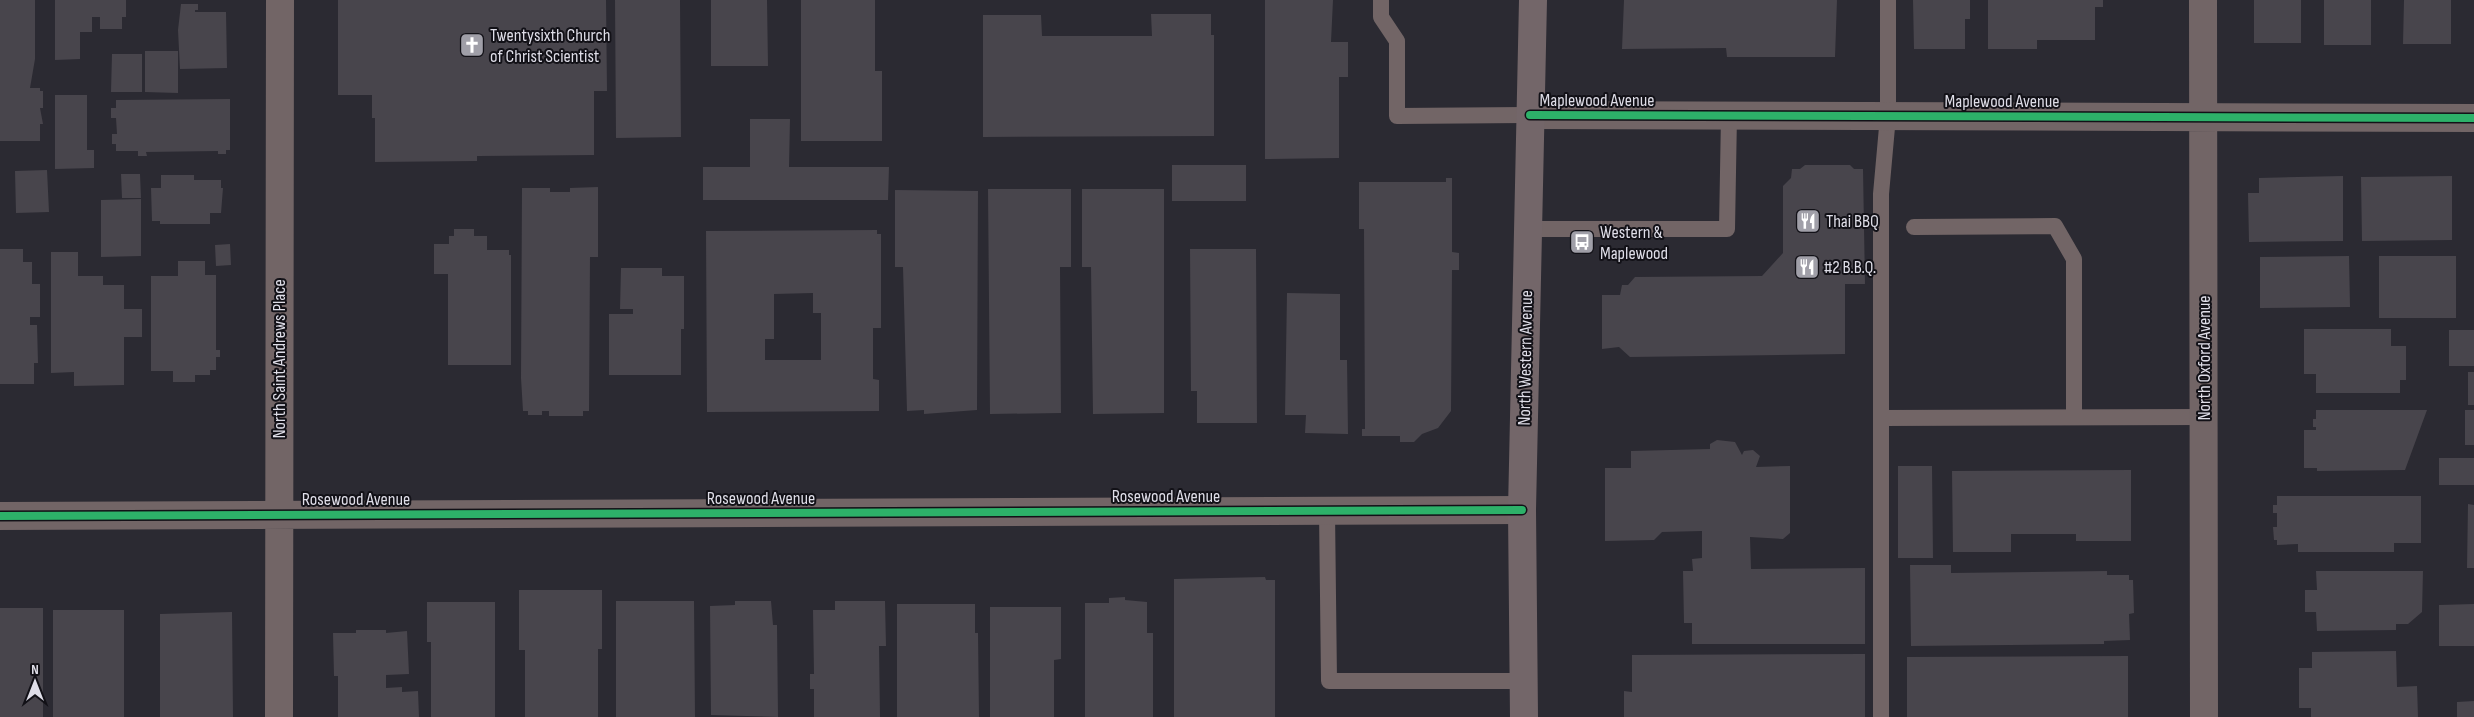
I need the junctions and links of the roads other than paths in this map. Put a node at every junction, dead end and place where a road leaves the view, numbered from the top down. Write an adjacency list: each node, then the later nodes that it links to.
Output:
1 (280, 0): 18 (street, North Saint Andrews Place)
2 (1381, 0): 6 (lane)
3 (1533, 0): 6 (main road, North Western Avenue)
4 (1888, 0): 8 (lane)
5 (2203, 0): 9 (street, North Oxford Avenue)
6 (1530, 115): 7 (street, Maplewood Avenue); 12 (main road, North Western Avenue)
7 (1730, 116): 8 (street, Maplewood Avenue); 12 (lane)
8 (1888, 116): 9 (street, Maplewood Avenue); 15 (lane)
9 (2204, 118): 10 (street, Maplewood Avenue); 14 (street, North Oxford Avenue)
10 (2474, 118)
11 (1914, 227): 13 (lane)
12 (1528, 229): 16 (main road, North Western Avenue)
13 (2074, 417): 14 (lane); 15 (lane)
14 (2204, 417): 24 (street, North Oxford Avenue)
15 (1881, 418): 23 (lane)
16 (1522, 510): 17 (street, Rosewood Avenue); 20 (main road, North Western Avenue)
17 (1327, 511): 18 (street, Rosewood Avenue); 20 (lane)
18 (278, 515): 19 (street, Rosewood Avenue); 21 (street, North Saint Andrews Place)
19 (0, 516)
20 (1523, 681): 22 (main road, North Western Avenue)
21 (279, 717)
22 (1524, 717)
23 (1881, 717)
24 (2204, 717)

